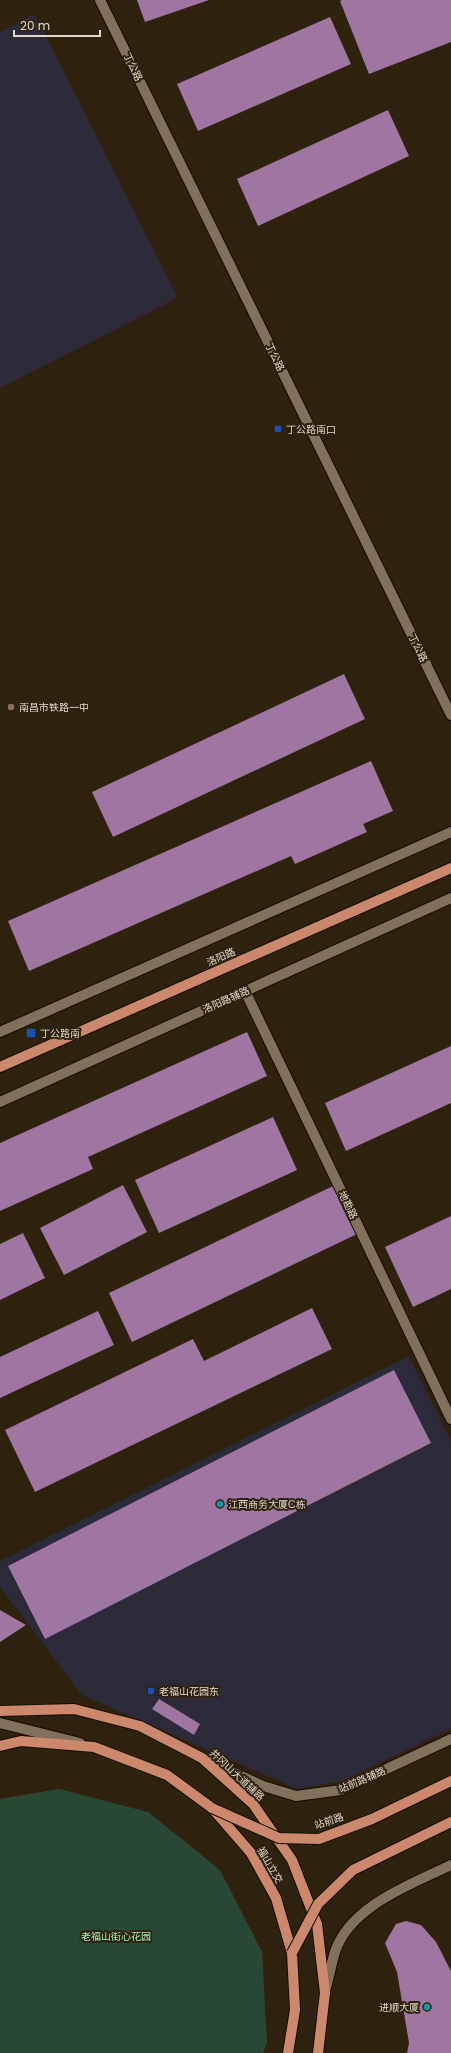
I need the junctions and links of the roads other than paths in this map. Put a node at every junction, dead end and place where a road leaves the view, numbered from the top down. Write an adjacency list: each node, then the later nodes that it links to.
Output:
1 (100, 0): 2 (street, 丁公路)
2 (451, 715)
3 (451, 832): 7 (street)
4 (451, 868): 8 (main road, 洛阳路)
5 (451, 898): 6 (street, 洛阳路辅路)
6 (245, 991): 9 (street, 洛阳路辅路); 10 (street, 地勘路)
7 (0, 1032)
8 (0, 1067)
9 (0, 1102)
10 (451, 1419)
11 (1, 1709): 16 (main road, 井冈山大道辅路)
12 (0, 1723): 15 (street, 福山立交)
13 (451, 1739): 16 (street, 站前路辅路)
14 (0, 1746): 15 (main road, 福山立交)
15 (94, 1747): 18 (main road, 福山立交)
16 (202, 1758): 22 (main road, 井冈山大道辅路)
17 (451, 1781): 18 (main road, 站前路, bridge)
18 (212, 1808): 21 (main road, 福山立交, bridge)
19 (451, 1822): 21 (main road, bridge)
20 (451, 1865): 22 (street)
21 (292, 1953): 23 (main road, 福山立交)
22 (325, 1993): 24 (main road, 井冈山大道辅路)
23 (288, 2053)
24 (318, 2053)

